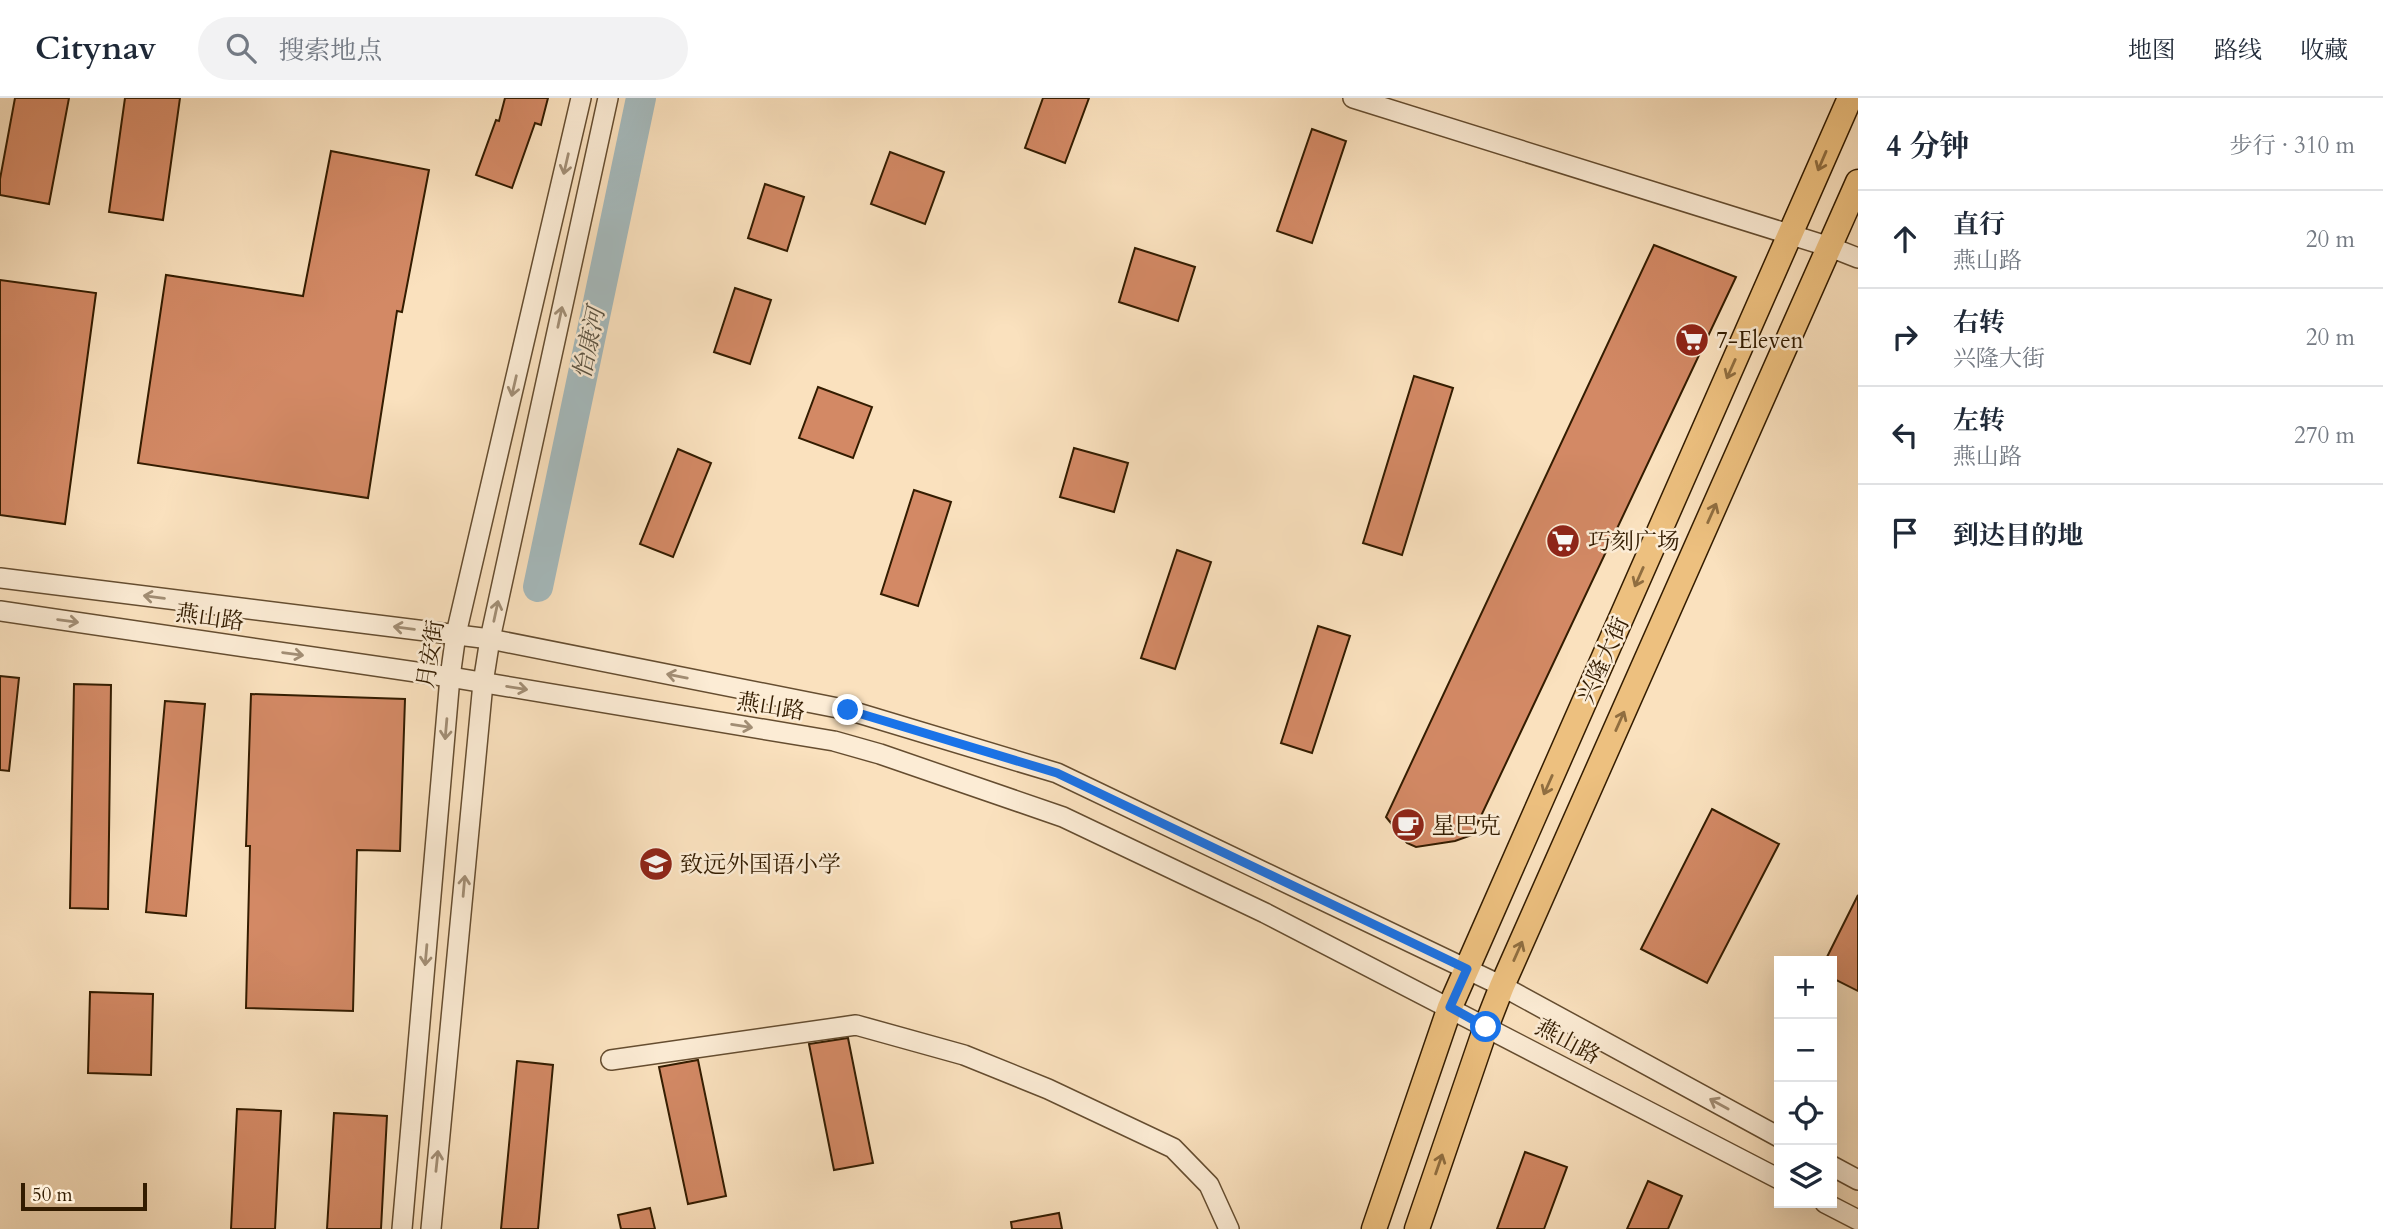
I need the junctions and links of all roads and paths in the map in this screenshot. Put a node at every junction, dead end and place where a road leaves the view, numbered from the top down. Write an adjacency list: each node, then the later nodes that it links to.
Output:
1 (581, 98): 11 (street, 月安街, one-way to 11)
2 (608, 98): 12 (street, one-way to 2)
3 (1353, 98): 6 (street)
4 (1850, 98): 6 (main road, 兴隆大街, one-way to 6)
5 (1858, 182): 7 (main road, 兴隆大街)
6 (1790, 235): 7 (street); 15 (main road, 兴隆大街, one-way to 15)
7 (1830, 247): 8 (street); 16 (main road, 兴隆大街, one-way to 7)
8 (1858, 258)
9 (0, 578): 11 (street, 燕山路, one-way to 9)
10 (0, 611): 13 (street, 燕山路, one-way to 13)
11 (456, 634): 12 (street, 燕山路); 13 (street, 月安街)
12 (490, 639): 14 (street); 15 (street, 燕山路, one-way to 12)
13 (450, 677): 14 (street, 燕山路); 26 (street, 月安街, one-way to 26)
14 (482, 683): 17 (street, 燕山路, one-way to 17); 27 (street, one-way to 14)
15 (1467, 969): 16 (street, 燕山路); 17 (main road, 兴隆大街)
16 (1502, 986): 18 (main road, 兴隆大街); 20 (street, 燕山路, one-way to 16)
17 (1450, 1007): 18 (street, 燕山路); 29 (main road, 兴隆大街)
18 (1486, 1027): 22 (street, 燕山路); 30 (main road, 兴隆大街, one-way to 18)
19 (611, 1060): 28 (street)
20 (1774, 1134)
21 (1837, 1169): 23 (street)
22 (1774, 1176)
23 (1858, 1180)
24 (1835, 1208): 25 (street)
25 (1858, 1220)
26 (402, 1229)
27 (431, 1229)
28 (1229, 1229)
29 (1374, 1229)
30 (1417, 1229)

